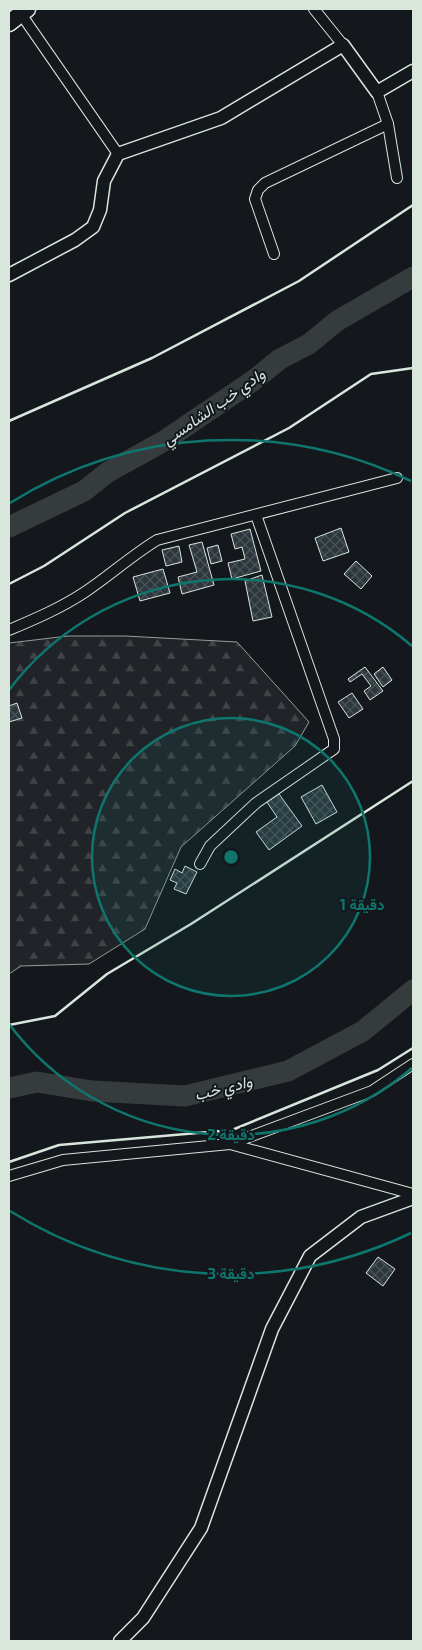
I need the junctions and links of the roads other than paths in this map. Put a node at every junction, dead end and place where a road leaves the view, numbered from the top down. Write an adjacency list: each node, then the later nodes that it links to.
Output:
1 (314, 9): 3 (street)
2 (19, 15): 7 (street)
3 (343, 45): 5 (street); 7 (street)
4 (413, 72): 5 (street)
5 (376, 92): 6 (street)
6 (388, 124): 8 (street); 9 (street)
7 (118, 154): 10 (street)
8 (397, 178)
9 (274, 254)
10 (9, 275)
11 (397, 478): 12 (street)
12 (256, 515): 13 (street); 14 (street)
13 (9, 630)
14 (200, 864)
15 (413, 1064): 16 (street)
16 (230, 1144): 17 (street); 18 (street)
17 (9, 1176)
18 (413, 1196): 19 (street)
19 (120, 1641)

